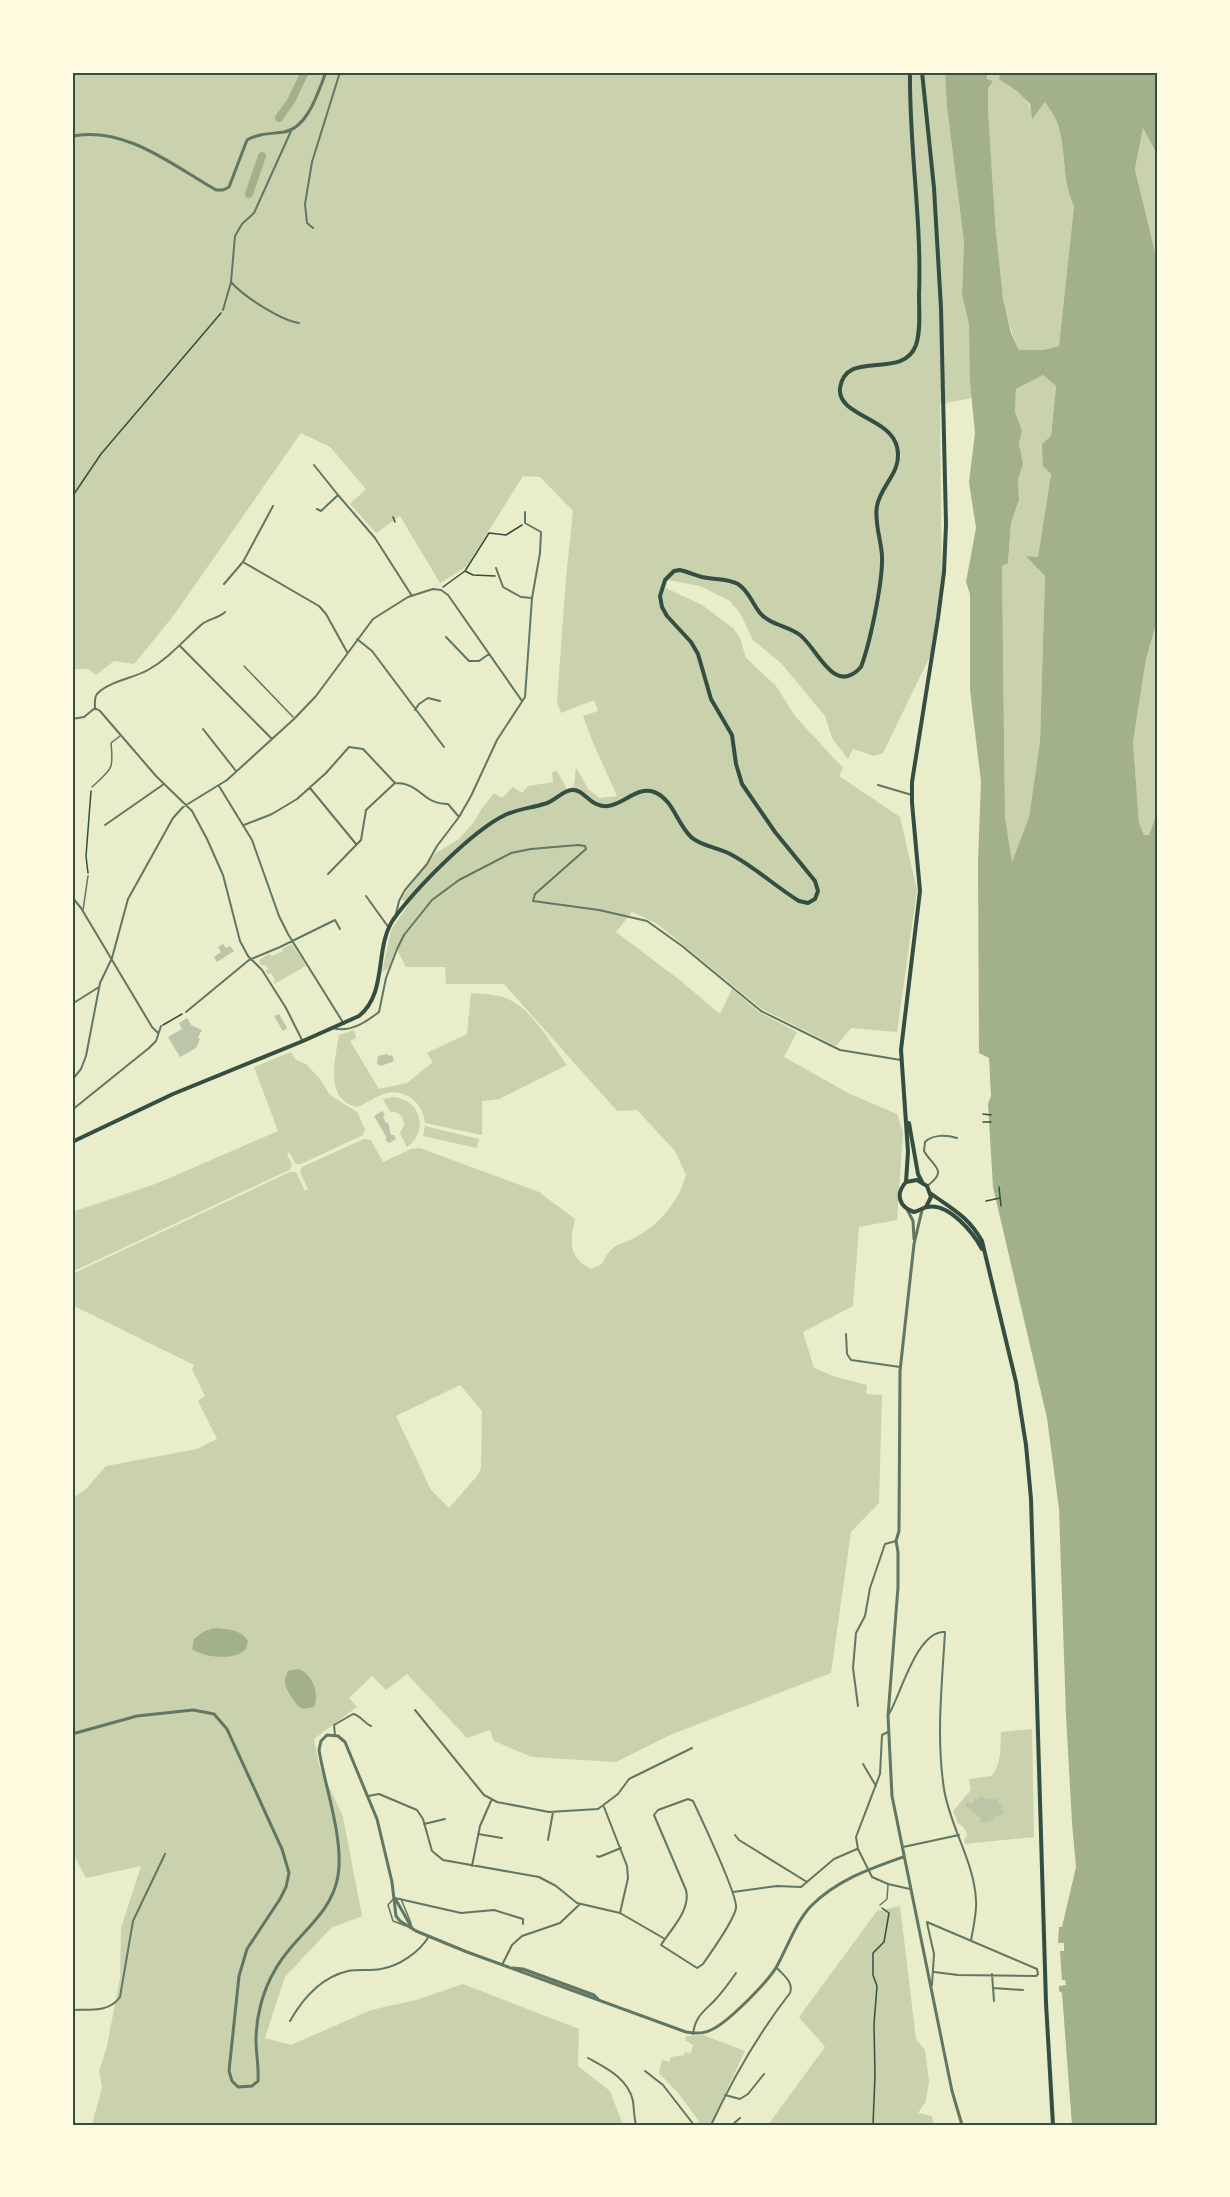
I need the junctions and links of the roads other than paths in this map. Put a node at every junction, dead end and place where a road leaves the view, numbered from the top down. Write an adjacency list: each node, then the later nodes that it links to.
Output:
1 (326, 72): 5 (street)
2 (340, 72): 7 (street)
3 (910, 72): 56 (main road)
4 (922, 72): 45 (main road)
5 (291, 131): 6 (street); 8 (street)
6 (72, 136)
7 (313, 228)
8 (231, 282): 9 (street); 10 (street)
9 (223, 310)
10 (299, 323)
11 (314, 465): 12 (street)
12 (338, 495): 14 (street); 19 (street)
13 (273, 506): 16 (street)
14 (317, 509)
15 (525, 512): 20 (street)
16 (243, 562): 18 (street); 25 (street)
17 (496, 568): 20 (street)
18 (224, 584)
19 (412, 596): 23 (street); 26 (street)
20 (532, 598): 29 (street)
21 (225, 612): 24 (street)
22 (446, 637): 26 (street)
23 (357, 639): 25 (street); 31 (street)
24 (180, 646): 30 (street); 36 (street)
25 (347, 652): 32 (street)
26 (489, 654): 29 (street)
27 (244, 666): 32 (lane)
28 (440, 701): 31 (street)
29 (522, 701): 47 (street)
30 (95, 708): 33 (street); 35 (street)
31 (416, 710): 37 (street)
32 (294, 718): 36 (street)
33 (72, 719)
34 (203, 729): 38 (street)
35 (120, 736): 40 (street); 43 (lane)
36 (273, 739): 38 (street)
37 (444, 747)
38 (236, 771): 42 (street)
39 (395, 783): 44 (street); 47 (street); 50 (street)
40 (164, 784): 46 (street); 48 (street)
41 (878, 785): 45 (street)
42 (219, 786): 46 (street); 49 (street)
43 (92, 787)
44 (310, 788): 49 (street); 50 (street)
45 (912, 795): 70 (main road)
46 (185, 806): 60 (street); 61 (street)
47 (459, 817): 56 (street)
48 (105, 825)
49 (243, 825): 59 (street)
50 (356, 844): 51 (street)
51 (328, 874)
52 (88, 876): 55 (lane)
53 (366, 896): 57 (street)
54 (72, 897): 55 (street)
55 (83, 911): 60 (street)
56 (396, 916): 57 (main road)
57 (389, 928): 65 (main road)
58 (340, 929): 59 (street)
59 (292, 941): 61 (street); 65 (street)
60 (112, 958): 62 (street); 68 (street)
61 (252, 959): 64 (street); 69 (street)
62 (99, 987): 63 (street); 71 (street)
63 (72, 1004)
64 (186, 1012)
65 (344, 1024): 67 (main road)
66 (161, 1026): 68 (street)
67 (333, 1028): 69 (main road); 70 (street)
68 (158, 1033): 73 (street)
69 (303, 1041): 75 (main road)
70 (901, 1060): 72 (main road)
71 (72, 1080)
72 (906, 1108): 76 (main road); 77 (main road)
73 (72, 1110)
74 (957, 1138): 78 (street)
75 (72, 1142)
76 (906, 1182): 77 (main road); 81 (main road)
77 (922, 1182): 78 (main road)
78 (927, 1186): 79 (main road)
79 (930, 1193): 80 (main road); 83 (main road)
80 (924, 1208): 81 (main road); 82 (street); 83 (main road)
81 (907, 1209): 82 (street)
82 (914, 1244): 85 (street)
83 (987, 1257): 152 (main road)
84 (846, 1334): 85 (street)
85 (900, 1367): 86 (street)
86 (896, 1541): 87 (street); 89 (street)
87 (858, 1706)
88 (414, 1710): 98 (street)
89 (888, 1716): 91 (street); 105 (street)
90 (371, 1726): 93 (street)
91 (888, 1732): 96 (street); 109 (street)
92 (72, 1734): 93 (street)
93 (335, 1735): 97 (street)
94 (692, 1748): 99 (street)
95 (863, 1764): 96 (street)
96 (876, 1786): 110 (street)
97 (368, 1797): 102 (street); 120 (street)
98 (491, 1800): 100 (street); 103 (street)
99 (603, 1806): 100 (street); 108 (street)
100 (553, 1812): 107 (street)
101 (445, 1819): 102 (street)
102 (424, 1824): 114 (street)
103 (478, 1834): 106 (street); 114 (street)
104 (735, 1835): 116 (street)
105 (959, 1835): 109 (street); 129 (street)
106 (502, 1838)
107 (548, 1840)
108 (621, 1848): 112 (street); 124 (street)
109 (902, 1848): 113 (street)
110 (858, 1849): 115 (street); 116 (street)
111 (165, 1854): 139 (street)
112 (597, 1856)
113 (903, 1857): 115 (street); 118 (street)
114 (472, 1866): 122 (street)
115 (868, 1869): 117 (street); 131 (street)
116 (807, 1882): 119 (street)
117 (888, 1884): 118 (street); 123 (lane)
118 (910, 1889): 135 (street)
119 (733, 1892): 128 (street); 128 (street)
120 (395, 1898): 121 (street); 126 (street); 126 (street)
121 (401, 1899): 125 (street); 126 (lane)
122 (580, 1904): 124 (street); 130 (street)
123 (880, 1905)
124 (620, 1913): 128 (street)
125 (523, 1924)
126 (413, 1929): 127 (street)
127 (429, 1936): 130 (street); 140 (street)
128 (665, 1939)
129 (971, 1941): 132 (street); 134 (street)
130 (502, 1965): 141 (street)
131 (777, 1967): 141 (street); 145 (street)
132 (934, 1972): 134 (street); 135 (street)
133 (736, 1974): 141 (street)
134 (992, 1974): 136 (street)
135 (930, 1987): 151 (street)
136 (993, 1988): 137 (street); 138 (street)
137 (1023, 1990)
138 (994, 2001)
139 (72, 2010)
140 (290, 2020)
141 (693, 2034)
142 (588, 2058): 147 (street)
143 (645, 2071): 148 (street)
144 (764, 2074): 145 (street)
145 (725, 2095): 149 (street)
146 (740, 2118): 150 (street)
147 (636, 2125)
148 (694, 2125)
149 (711, 2125)
150 (732, 2125)
151 (962, 2125)
152 (1053, 2125)

